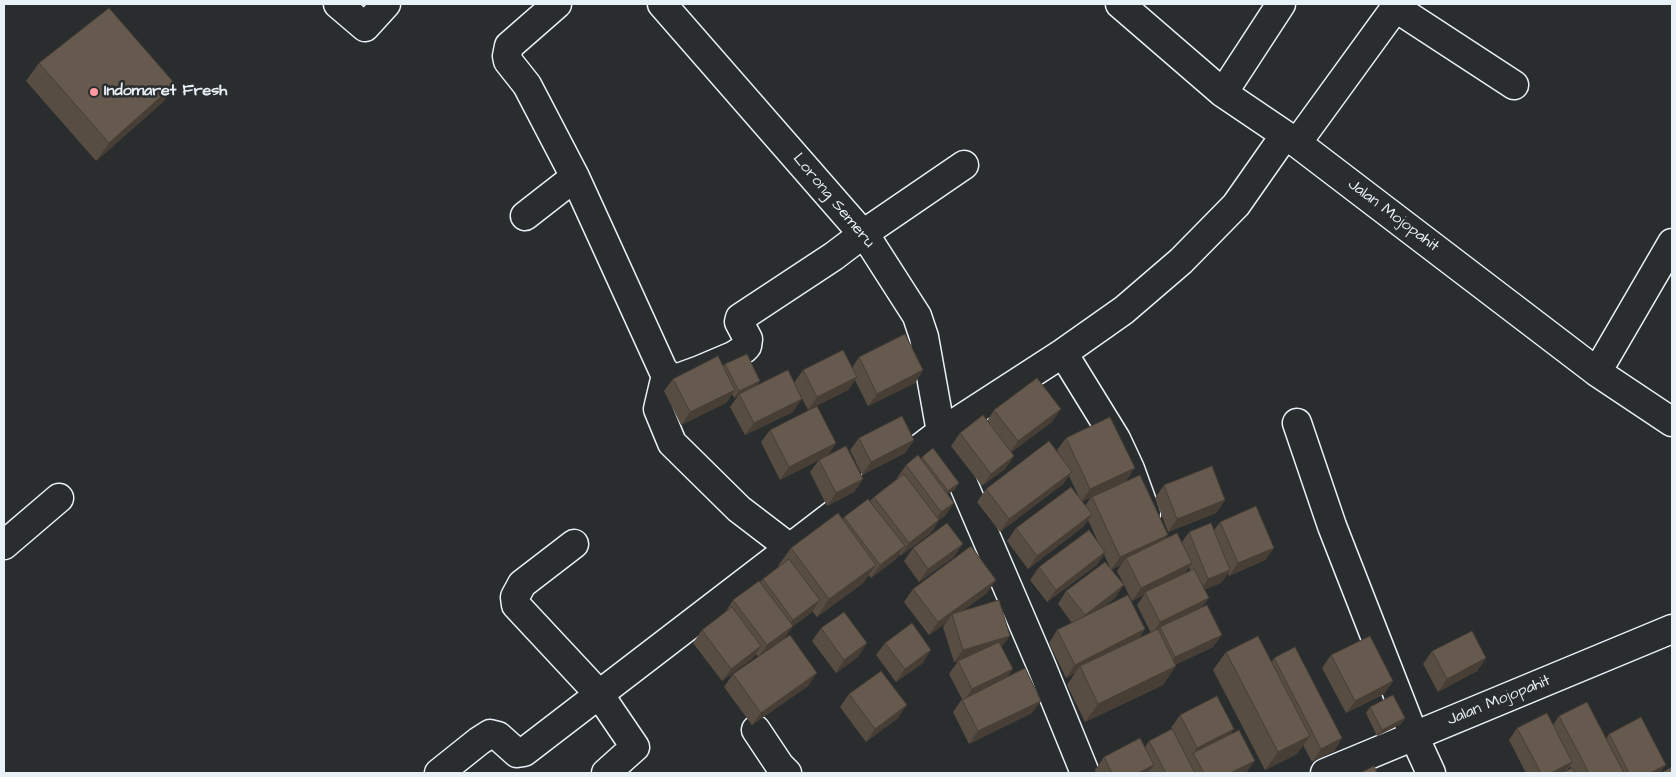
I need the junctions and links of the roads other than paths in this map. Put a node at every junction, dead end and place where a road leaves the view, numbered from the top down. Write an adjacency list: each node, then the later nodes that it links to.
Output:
1 (338, 4): 2 (street)
2 (386, 4)
3 (557, 4): 12 (street)
4 (662, 4): 14 (street, Lorong Semeru)
5 (1120, 4): 9 (street, Jalan Mojopahit)
6 (1281, 4): 9 (street)
7 (1397, 6): 8 (street); 10 (street)
8 (1514, 86)
9 (1223, 93): 10 (street, Jalan Mojopahit)
10 (1291, 139): 16 (street); 17 (street, Jalan Mojopahit)
11 (964, 164): 14 (street)
12 (575, 177): 13 (street); 18 (street)
13 (525, 216)
14 (863, 234): 18 (street); 21 (street, Lorong Semeru)
15 (1672, 243): 17 (street)
16 (1063, 353): 21 (street); 23 (street)
17 (1597, 372): 19 (street, Jalan Mojopahit)
18 (666, 375): 26 (street)
19 (1672, 422)
20 (1297, 423): 30 (street)
21 (941, 432): 26 (street); 34 (street, Lorong Semeru)
22 (59, 498): 25 (street)
23 (1156, 536)
24 (574, 544): 28 (street)
25 (4, 545)
26 (790, 548): 28 (street)
27 (1668, 639): 30 (street, Jalan Mojopahit)
28 (599, 694): 31 (street); 32 (street)
29 (756, 730): 33 (street)
30 (1414, 736): 35 (street, Jalan Mojopahit); 36 (street)
31 (440, 773)
32 (606, 773)
33 (787, 773)
34 (1085, 773)
35 (1325, 773)
36 (1431, 773)

